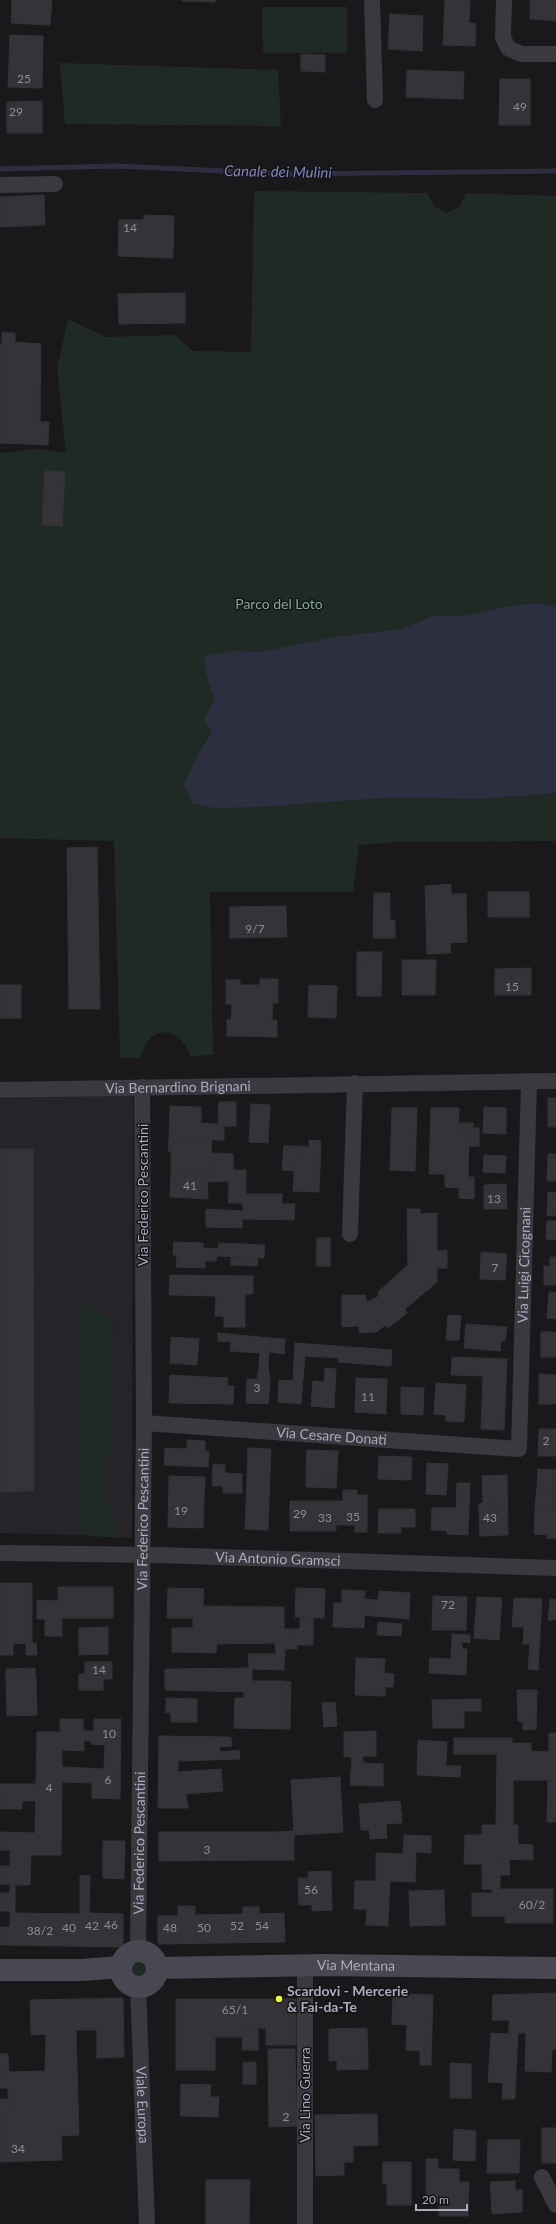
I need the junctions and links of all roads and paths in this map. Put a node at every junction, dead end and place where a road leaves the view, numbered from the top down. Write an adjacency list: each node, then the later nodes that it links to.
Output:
1 (372, 0): 4 (street)
2 (504, 0): 3 (street)
3 (556, 54)
4 (375, 100)
5 (55, 184): 6 (street)
6 (0, 185)
7 (529, 1081): 8 (street, Via Bernardino Brignani); 9 (street, Via Bernardino Brignani); 14 (street, Via Luigi Cicognani)
8 (556, 1081)
9 (355, 1083): 10 (street, Via Bernardino Brignani); 12 (street)
10 (142, 1087): 11 (street, Via Bernardino Brignani); 13 (street, Via Federico Pescantini)
11 (0, 1090)
12 (350, 1234)
13 (144, 1423): 14 (street, Via Cesare Donati); 16 (street, Via Federico Pescantini)
14 (519, 1449)
15 (0, 1553): 16 (street, Via Antonio Gramsci)
16 (143, 1555): 17 (street, Via Antonio Gramsci); 18 (street, Via Federico Pescantini)
17 (556, 1568)
18 (138, 1951): 20 (main road); 21 (main road)
19 (305, 1966): 21 (main road, Via Mentana); 22 (main road, Via Mentana); 28 (street, Via Lino Guerra)
20 (121, 1967): 23 (main road); 24 (main road)
21 (157, 1968): 24 (main road)
22 (556, 1968)
23 (0, 1970)
24 (138, 1987): 27 (street, Viale Europa)
25 (542, 2177): 26 (street)
26 (556, 2205)
27 (147, 2224)
28 (304, 2224)

